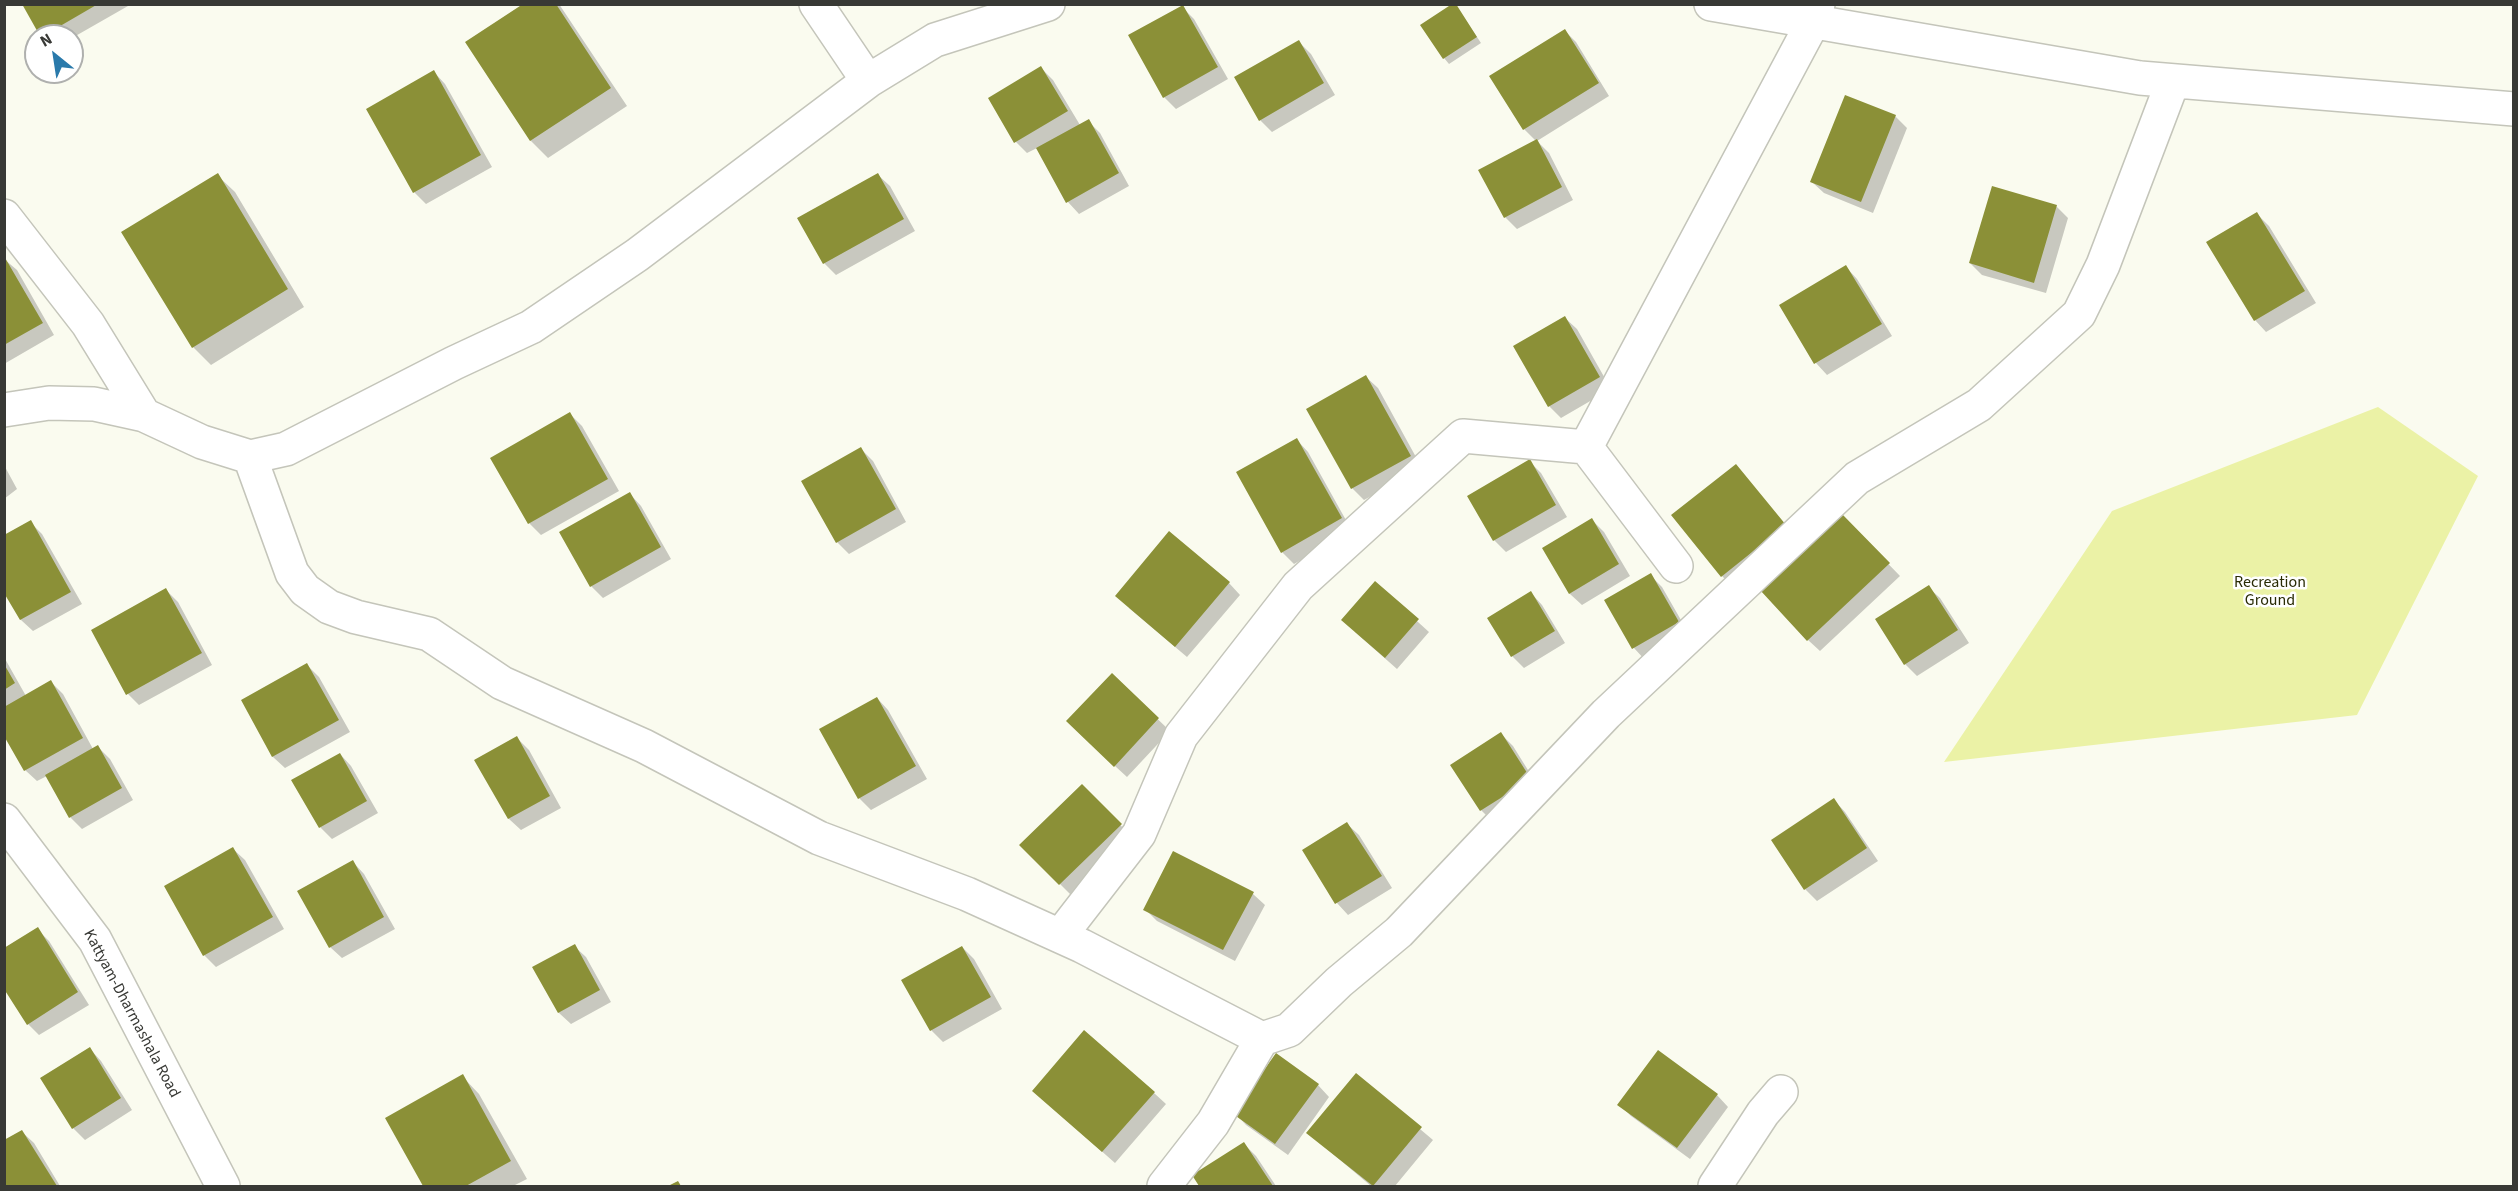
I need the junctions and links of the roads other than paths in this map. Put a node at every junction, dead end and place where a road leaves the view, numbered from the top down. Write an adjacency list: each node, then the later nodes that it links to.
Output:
1 (816, 4): 5 (street)
2 (1048, 4): 5 (street)
3 (1711, 4): 4 (street)
4 (1815, 13): 6 (street); 11 (street)
5 (868, 81): 12 (street)
6 (2173, 81): 7 (street); 16 (street)
7 (2514, 109)
8 (4, 216): 10 (street)
9 (4, 410): 10 (street)
10 (144, 416): 12 (street)
11 (1586, 447): 13 (street); 15 (street)
12 (250, 457): 15 (street)
13 (1676, 566)
14 (4, 820): 18 (street, Kattyam-Dharmashala Road)
15 (1060, 936): 16 (street)
16 (1262, 1039): 19 (street)
17 (1781, 1092): 20 (street)
18 (223, 1186)
19 (1164, 1186)
20 (1715, 1186)

